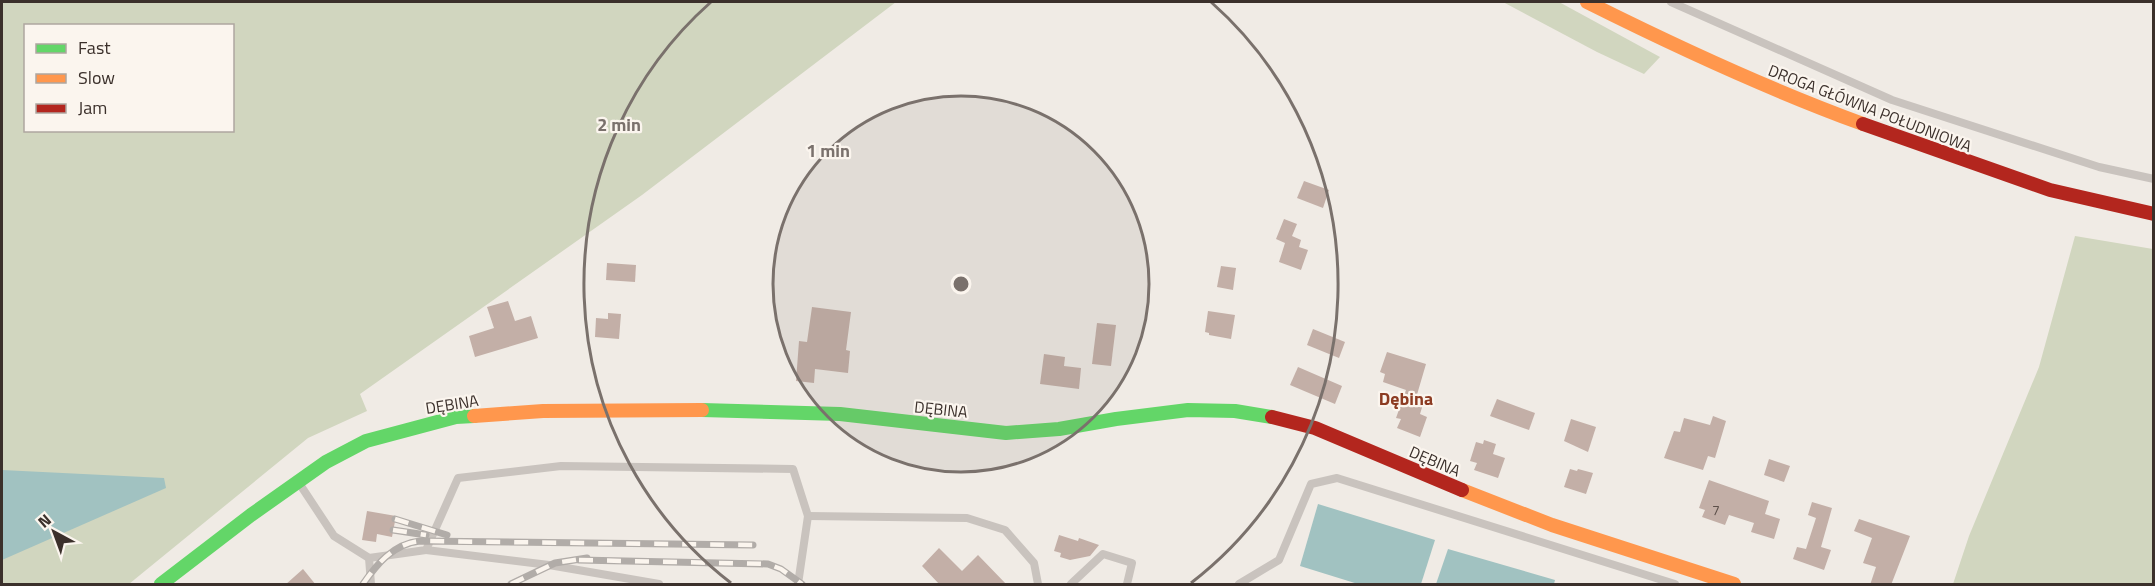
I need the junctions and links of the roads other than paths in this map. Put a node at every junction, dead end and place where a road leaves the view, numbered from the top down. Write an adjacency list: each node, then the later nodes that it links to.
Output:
1 (1587, 2): 4 (street, DROGA GŁÓWNA POŁUDNIOWA)
2 (1671, 2): 3 (lane)
3 (2154, 179)
4 (2154, 214)
5 (298, 482): 8 (lane); 9 (street, DĘBINA); 18 (street, DĘBINA)
6 (808, 516): 7 (lane); 12 (lane); 13 (lane)
7 (426, 550): 8 (lane); 11 (lane)
8 (369, 558): 10 (lane)
9 (161, 585)
10 (372, 585)
11 (659, 585)
12 (798, 585)
13 (1038, 585)
14 (1071, 585): 15 (lane)
15 (1127, 585)
16 (1239, 585): 17 (lane)
17 (1675, 585)
18 (1734, 585)

